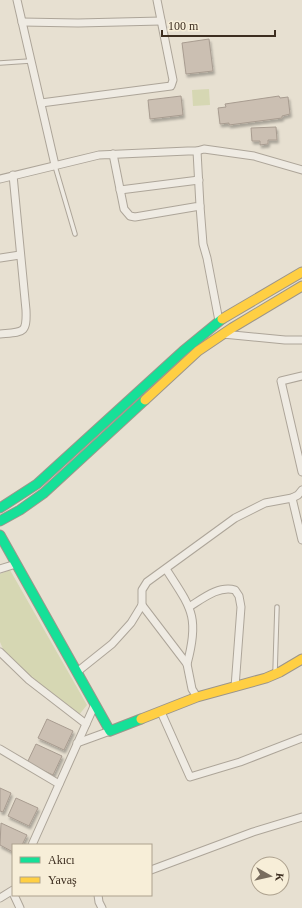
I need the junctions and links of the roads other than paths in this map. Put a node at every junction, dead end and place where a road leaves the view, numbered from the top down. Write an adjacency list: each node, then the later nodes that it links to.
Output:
1 (17, 0): 4 (street)
2 (157, 0): 3 (street)
3 (161, 21): 4 (street); 7 (street)
4 (22, 22): 5 (street)
5 (30, 61): 6 (lane); 7 (street)
6 (0, 63)
7 (41, 103): 10 (street)
8 (197, 151): 9 (street); 11 (street); 14 (street)
9 (113, 154): 10 (street); 15 (street)
10 (55, 165): 12 (street); 17 (lane)
11 (302, 170)
12 (13, 175): 13 (street); 18 (street)
13 (0, 179)
14 (199, 180): 15 (street); 16 (street)
15 (120, 190): 16 (street)
16 (200, 206): 22 (street)
17 (75, 234)
18 (20, 255): 19 (street); 23 (street)
19 (0, 258)
20 (302, 272): 22 (street)
21 (302, 286): 24 (street)
22 (219, 321): 30 (street)
23 (0, 334)
24 (224, 334): 25 (street); 31 (street)
25 (302, 340)
26 (302, 376): 27 (street)
27 (302, 472)
28 (302, 490): 29 (street)
29 (292, 498): 33 (street); 35 (street)
30 (0, 508)
31 (0, 521)
32 (0, 535): 34 (street)
33 (302, 540)
34 (16, 564): 36 (street); 43 (street)
35 (166, 568): 37 (street); 38 (street)
36 (0, 569)
37 (142, 605): 42 (street); 43 (street)
38 (189, 607): 42 (street); 45 (street)
39 (277, 607): 44 (lane)
40 (0, 652): 49 (street)
41 (301, 661): 44 (street)
42 (186, 664): 46 (street)
43 (77, 672): 47 (street)
44 (274, 674): 45 (street)
45 (235, 687): 46 (street)
46 (198, 697): 48 (street)
47 (95, 704): 49 (street); 50 (street)
48 (161, 712): 50 (street); 51 (street)
49 (86, 724): 52 (street)
50 (110, 731): 52 (street)
51 (302, 738)
52 (77, 743): 54 (street)
53 (0, 749): 54 (street)
54 (59, 784): 56 (street)
55 (302, 817): 57 (street)
56 (32, 844)
57 (152, 870)
58 (12, 892): 61 (street)
59 (15, 896): 62 (street)
60 (98, 896): 63 (street)
61 (0, 898)
62 (20, 908)
63 (102, 908)

